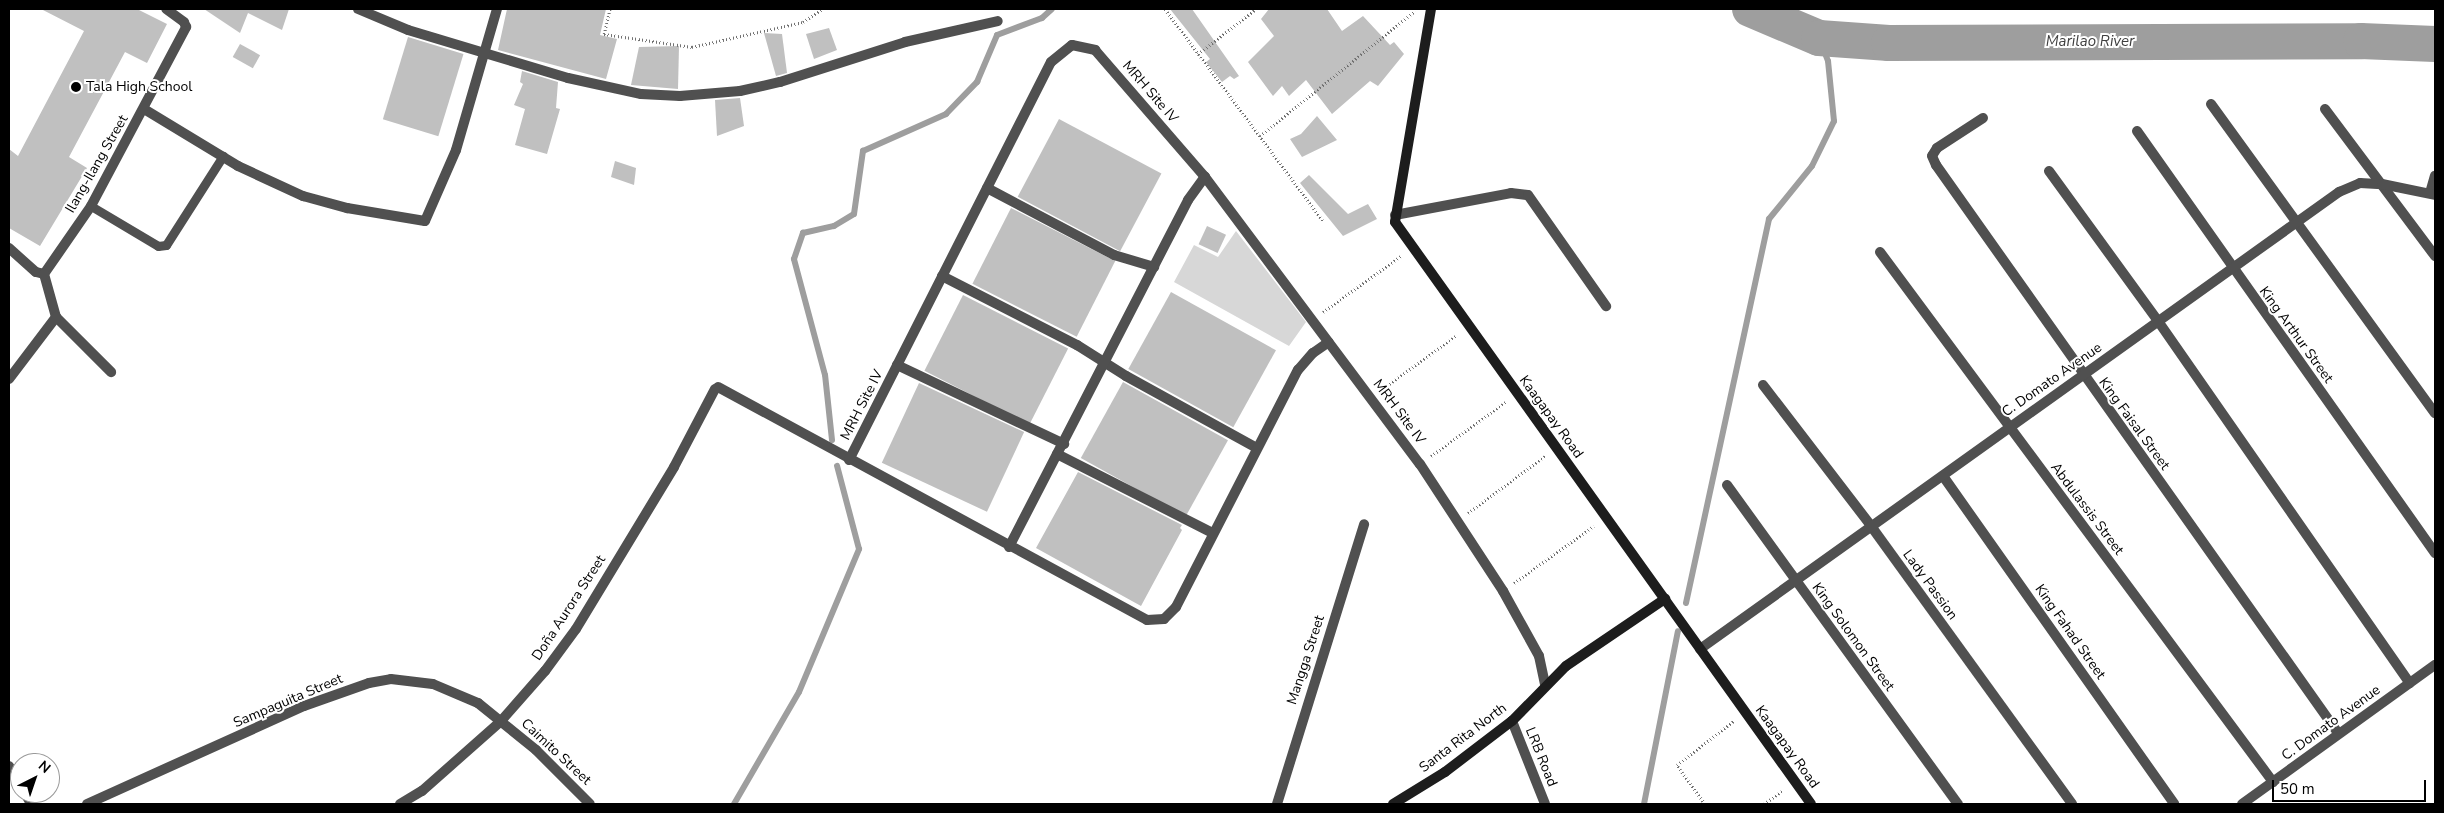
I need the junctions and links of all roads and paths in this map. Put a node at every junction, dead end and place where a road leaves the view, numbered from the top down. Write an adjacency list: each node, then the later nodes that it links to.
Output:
1 (166, 9): 15 (street, Ilang-Ilang Street)
2 (358, 9): 10 (street)
3 (497, 9): 12 (street)
4 (610, 9): 5 (path)
5 (822, 9)
6 (1165, 9): 13 (path)
7 (1256, 9): 13 (path)
8 (1418, 9): 19 (path)
9 (1431, 9): 28 (street)
10 (371, 12): 12 (street)
11 (998, 21): 12 (street)
12 (485, 52): 20 (street)
13 (1198, 54): 19 (path)
14 (2211, 104): 30 (street)
15 (144, 109): 20 (street); 27 (street, Ilang-Ilang Street)
16 (2325, 109): 24 (street)
17 (1983, 118): 48 (street, King Faisal Street)
18 (2137, 131): 36 (street, King Arthur Street)
19 (1260, 136): 29 (path)
20 (223, 156): 27 (lane)
21 (2049, 171): 42 (street)
22 (2435, 176): 26 (street)
23 (1205, 177): 25 (street, MRH Site IV); 35 (street); 41 (street, MRH Site IV)
24 (2382, 184): 26 (street, C. Domato Avenue); 30 (street, C. Domato Avenue); 34 (street)
25 (987, 188): 35 (street); 38 (street, MRH Site IV)
26 (2433, 194)
27 (91, 206): 37 (street, Ilang-Ilang Street)
28 (1395, 214): 31 (street, Kaagapay Road); 39 (street)
29 (1323, 221)
30 (2299, 221): 36 (street, C. Domato Avenue); 54 (street)
31 (1413, 247): 41 (path); 43 (street, Kaagapay Road)
32 (9, 248): 37 (street)
33 (1880, 252): 55 (street, Abdulassis Street)
34 (2435, 256)
35 (1154, 267): 45 (street)
36 (2233, 269): 42 (street, C. Domato Avenue); 70 (street, King Arthur Street)
37 (44, 274): 40 (street)
38 (942, 276): 45 (street); 46 (street, MRH Site IV)
39 (1606, 306)
40 (56, 317): 47 (street); 49 (street)
41 (1312, 320): 44 (street, MRH Site IV)
42 (2158, 321): 48 (street, C. Domato Avenue); 76 (street)
43 (1470, 326): 52 (street, Kaagapay Road); 53 (path)
44 (1329, 342): 53 (street, MRH Site IV); 57 (street)
45 (1104, 362): 56 (street); 57 (street)
46 (897, 365): 56 (street); 60 (street, MRH Site IV)
47 (111, 372)
48 (2083, 376): 55 (street, C. Domato Avenue); 81 (street, King Faisal Street)
49 (9, 379)
50 (1763, 384): 67 (street, Lady Passion)
51 (717, 388): 60 (street, MRH Site IV); 79 (street, Doña Aurora Street)
52 (1516, 394): 58 (street, Kaagapay Road); 61 (path)
53 (1370, 397): 61 (street, MRH Site IV)
54 (2435, 414)
55 (2009, 427): 62 (street, C. Domato Avenue); 83 (street, Abdulassis Street)
56 (1064, 444): 59 (street)
57 (1257, 448): 68 (street)
58 (1557, 448): 64 (street, Kaagapay Road); 65 (path)
59 (1058, 454): 68 (street); 69 (street)
60 (849, 460): 69 (street)
61 (1420, 464): 65 (street, MRH Site IV)
62 (1943, 476): 67 (street, C. Domato Avenue); 95 (street, King Fahad Street)
63 (1727, 485): 71 (street, King Solomon Street)
64 (1606, 517): 72 (path); 73 (street, Kaagapay Road)
65 (1459, 520): 72 (street, MRH Site IV)
66 (1364, 524): 87 (street, Mangga Street)
67 (1871, 526): 71 (street, C. Domato Avenue); 94 (street, Lady Passion)
68 (1213, 533): 69 (street)
69 (1009, 547)
70 (2435, 553)
71 (1794, 579): 74 (street, C. Domato Avenue); 93 (street, King Solomon Street)
72 (1503, 591): 77 (street, MRH Site IV)
73 (1665, 600): 74 (street, Kaagapay Road); 77 (street, Santa Rita North)
74 (1700, 649): 78 (street, Kaagapay Road)
75 (2435, 665): 76 (street, C. Domato Avenue)
76 (2410, 683): 81 (street, C. Domato Avenue)
77 (1545, 685): 80 (street, Santa Rita North)
78 (1745, 711): 82 (street, Kaagapay Road); 90 (path)
79 (501, 720): 84 (street, Sampaguita Street); 85 (street, Doña Aurora Street); 86 (street, Caimito Street)
80 (1512, 721): 88 (street, Santa Rita North); 89 (street, LRB Road)
81 (2338, 733): 83 (street, C. Domato Avenue)
82 (1795, 782): 91 (path); 92 (street, Kaagapay Road)
83 (2272, 782): 96 (street, C. Domato Avenue)
84 (87, 804)
85 (400, 804)
86 (590, 804)
87 (1277, 804)
88 (1393, 804)
89 (1545, 804)
90 (1705, 804)
91 (1764, 804)
92 (1811, 804)
93 (1958, 804)
94 (2072, 804)
95 (2174, 804)
96 (2242, 804)

